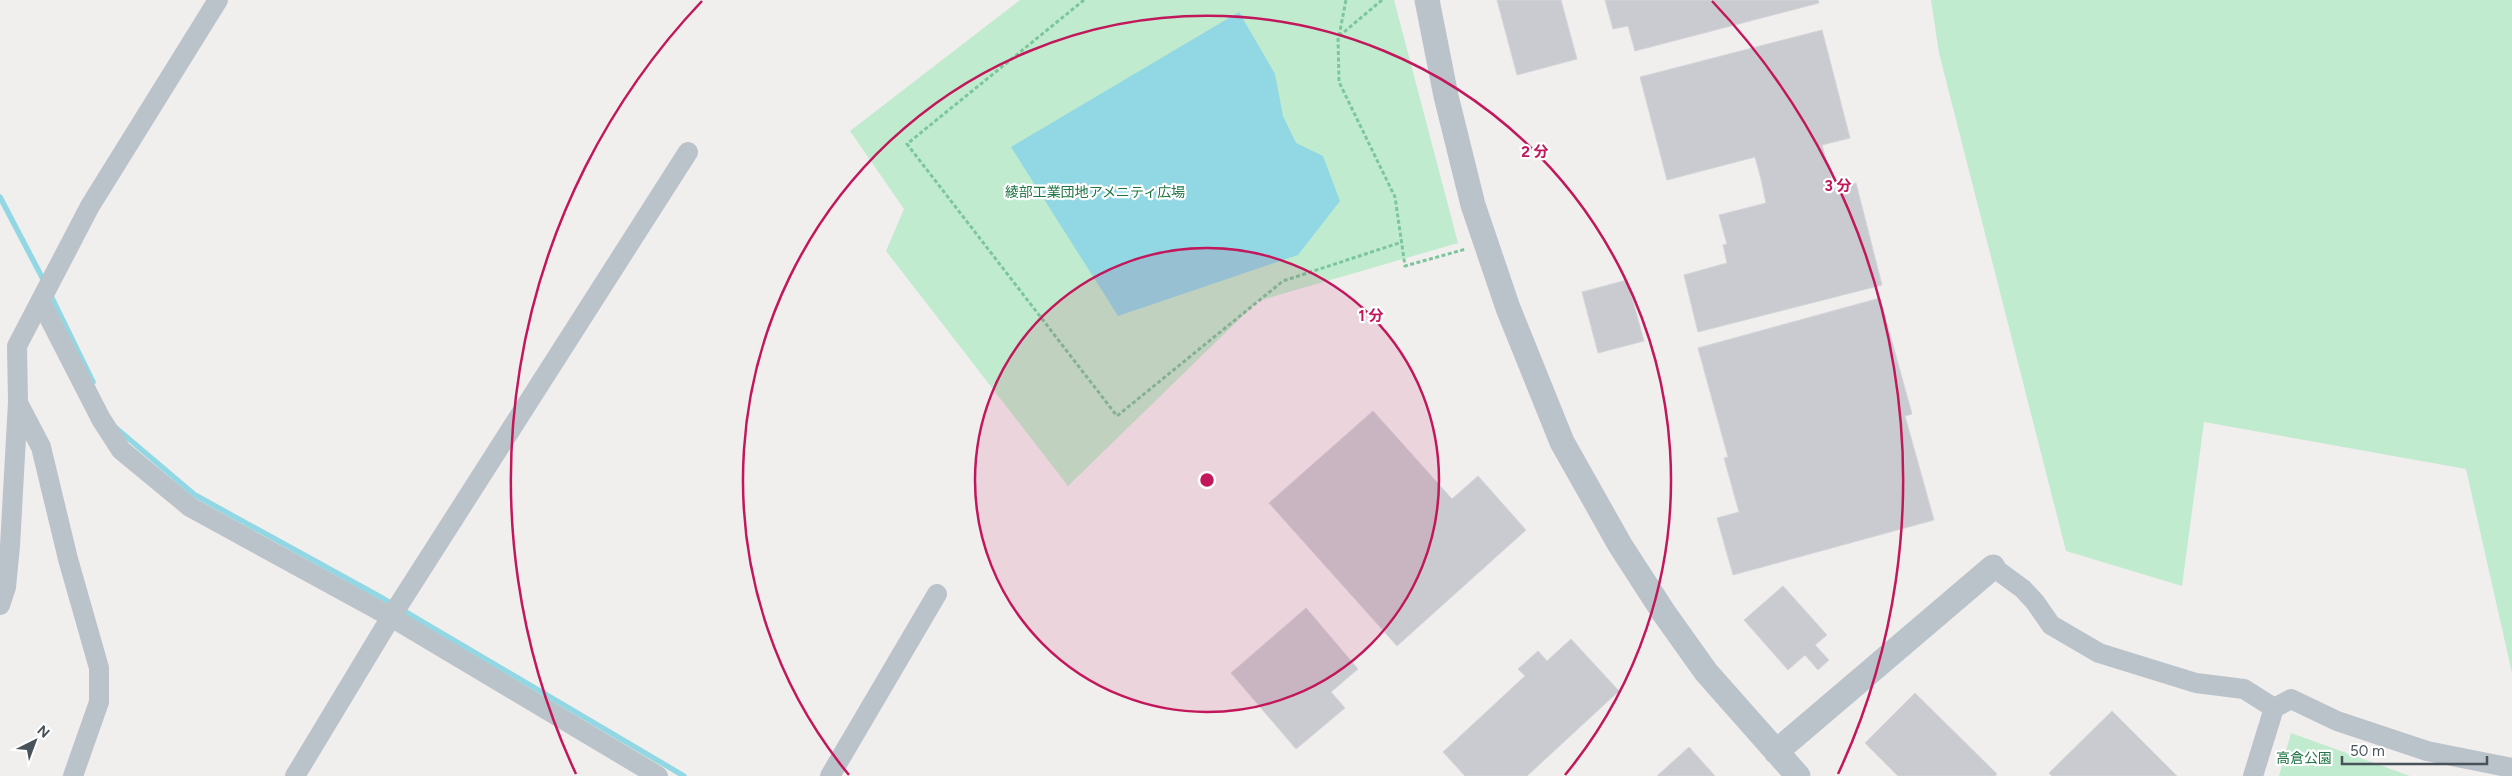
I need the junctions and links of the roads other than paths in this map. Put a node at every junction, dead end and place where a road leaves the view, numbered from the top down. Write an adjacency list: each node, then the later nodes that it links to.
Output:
1 (218, 0): 4 (street)
2 (1427, 0): 11 (street)
3 (688, 152): 9 (street)
4 (41, 302): 5 (street); 9 (street)
5 (18, 402): 8 (street); 13 (street)
6 (1993, 567): 10 (street); 11 (street)
7 (937, 594): 16 (street)
8 (0, 605)
9 (392, 617): 14 (street); 15 (street)
10 (2274, 708): 12 (street); 18 (street)
11 (1776, 752): 17 (street)
12 (2512, 768)
13 (73, 776)
14 (295, 776)
15 (658, 776)
16 (830, 776)
17 (1798, 776)
18 (2253, 776)

